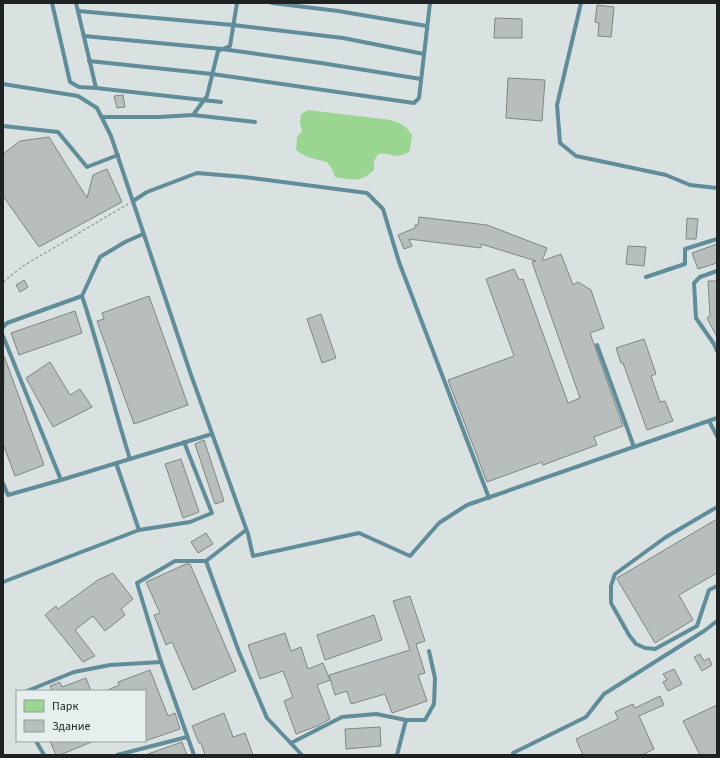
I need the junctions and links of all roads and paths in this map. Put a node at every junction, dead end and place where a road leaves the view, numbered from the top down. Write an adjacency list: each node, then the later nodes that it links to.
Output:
1 (52, 3): 17 (lane)
2 (76, 3): 7 (lane)
3 (237, 3): 8 (lane)
4 (272, 3): 9 (lane)
5 (430, 3): 9 (lane)
6 (581, 3): 25 (lane)
7 (78, 11): 8 (lane); 10 (lane)
8 (233, 25): 11 (lane); 12 (lane)
9 (427, 26): 12 (lane)
10 (84, 36): 11 (lane); 13 (lane)
11 (222, 49): 14 (lane); 15 (lane)
12 (424, 54): 15 (lane)
13 (89, 61): 14 (lane); 17 (lane)
14 (212, 74): 15 (lane); 18 (lane)
15 (421, 79)
16 (3, 84): 21 (lane)
17 (96, 88): 18 (lane)
18 (204, 100): 19 (lane); 20 (lane)
19 (221, 102)
20 (193, 115): 21 (lane); 22 (lane)
21 (102, 117): 24 (lane)
22 (256, 122)
23 (3, 126): 24 (lane)
24 (118, 155): 26 (lane)
25 (717, 188)
26 (133, 201): 27 (lane); 31 (path); 47 (lane)
27 (143, 234): 32 (lane); 39 (lane)
28 (717, 239): 30 (lane)
29 (717, 271): 36 (lane)
30 (646, 277)
31 (3, 282)
32 (82, 296): 33 (lane); 43 (lane)
33 (3, 327)
34 (3, 336): 45 (lane)
35 (597, 345): 42 (lane)
36 (716, 348)
37 (717, 418): 38 (lane)
38 (709, 421): 40 (lane); 42 (lane)
39 (212, 434): 41 (lane); 50 (lane)
40 (717, 436)
41 (184, 442): 43 (lane); 49 (lane)
42 (634, 447): 47 (lane)
43 (130, 459): 44 (lane)
44 (116, 463): 45 (lane); 49 (lane)
45 (61, 480): 46 (lane)
46 (3, 483)
47 (489, 498): 50 (lane)
48 (717, 507): 53 (lane)
49 (139, 530): 52 (lane)
50 (246, 530): 51 (lane)
51 (206, 562): 56 (lane); 61 (lane)
52 (3, 582)
53 (717, 586)
54 (717, 621): 62 (lane)
55 (429, 651): 58 (lane)
56 (161, 662): 57 (lane); 59 (lane)
57 (29, 690)
58 (406, 720): 61 (lane); 67 (lane)
59 (187, 737): 64 (lane); 65 (lane)
60 (37, 742): 63 (lane)
61 (291, 743): 66 (lane)
62 (513, 753)
63 (44, 755)
64 (117, 755)
65 (194, 755)
66 (302, 755)
67 (397, 755)

